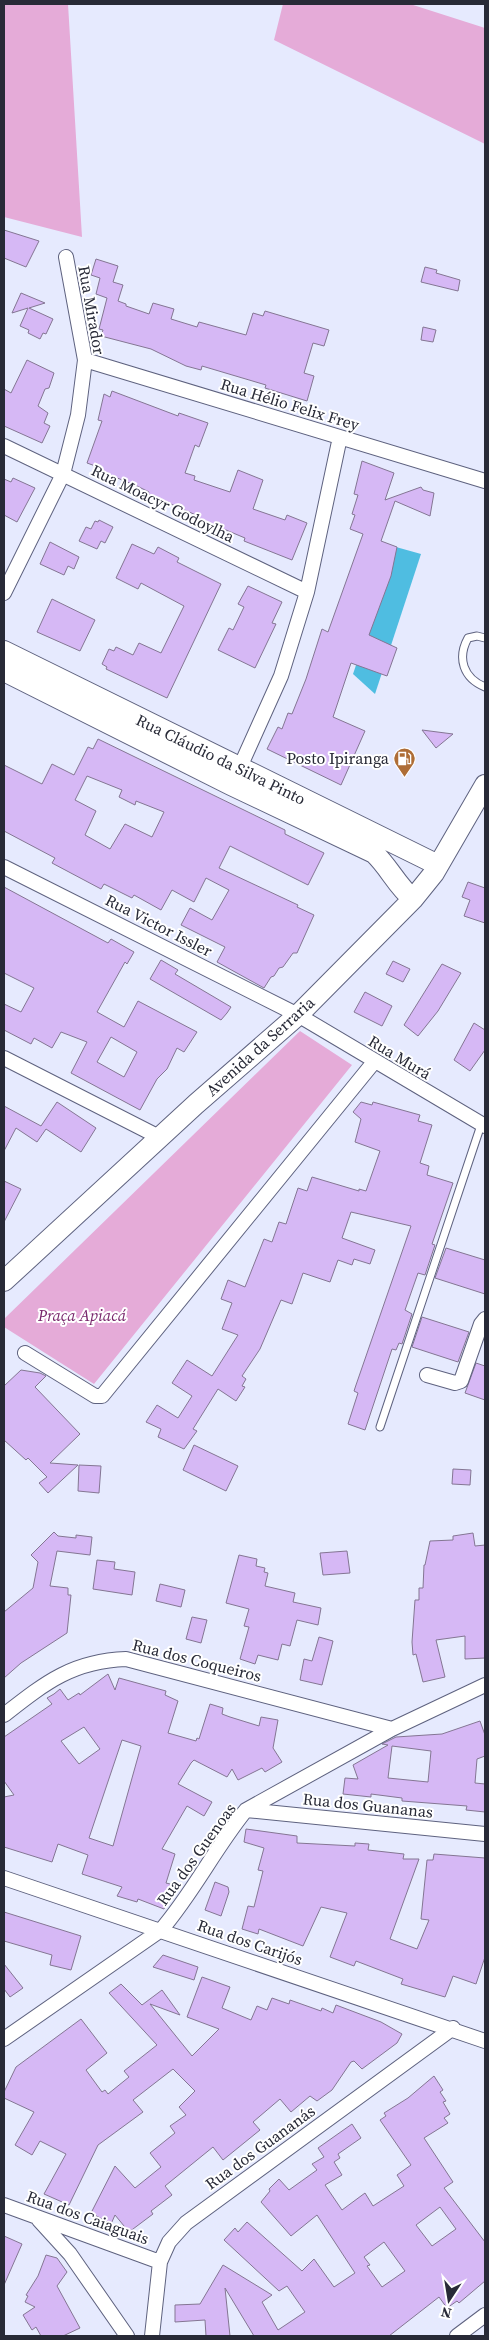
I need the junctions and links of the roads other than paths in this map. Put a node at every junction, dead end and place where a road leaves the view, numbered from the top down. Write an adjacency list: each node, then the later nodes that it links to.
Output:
1 (66, 257): 2 (street, Rua Mirador)
2 (85, 360): 3 (street, Rua Hélio Felix Frey); 5 (street, Rua Mirador)
3 (340, 437): 6 (street, Rua Hélio Felix Frey); 7 (street)
4 (4, 446): 5 (street, Rua Moacyr Godoylha)
5 (63, 474): 7 (street, Rua Moacyr Godoylha); 8 (street, Rua Mirador)
6 (485, 481)
7 (307, 592): 14 (street)
8 (4, 593)
9 (485, 638): 12 (lane)
10 (4, 652): 13 (street, Rua Cláudio da Silva Pinto)
11 (4, 671): 13 (street, Rua Cláudio da Silva Pinto)
12 (485, 687)
13 (108, 713): 14 (street, Rua Cláudio da Silva Pinto)
14 (236, 777): 16 (street, Rua Cláudio da Silva Pinto); 18 (street, Rua Cláudio da Silva Pinto)
15 (485, 784): 16 (street, Avenida da Serraria)
16 (438, 865): 18 (street, Avenida da Serraria)
17 (4, 867): 19 (street, Rua Victor Issler)
18 (413, 899): 19 (street, Avenida da Serraria)
19 (298, 1015): 21 (street, Rua Murá); 23 (street, Avenida da Serraria)
20 (4, 1058): 23 (street)
21 (374, 1062): 22 (street, Rua Murá); 26 (street)
22 (483, 1126): 28 (lane)
23 (161, 1138): 24 (street, Avenida da Serraria)
24 (4, 1281)
25 (485, 1319): 27 (street)
26 (25, 1354)
27 (427, 1375)
28 (380, 1427)
29 (485, 1685): 31 (street, Rua dos Guenoas)
30 (4, 1714): 31 (street, Rua dos Coqueiros)
31 (392, 1729): 32 (street, Rua dos Guenoas)
32 (246, 1810): 33 (street, Rua dos Guananas); 35 (street, Rua dos Guenoas)
33 (485, 1834)
34 (4, 1878): 35 (street, Rua dos Carijós)
35 (161, 1930): 36 (street, Rua dos Carijós); 37 (street, Rua dos Guenoas)
36 (453, 2028): 38 (street, Rua dos Carijós); 41 (street, Rua dos Guananás)
37 (4, 2039)
38 (485, 2040)
39 (4, 2205): 40 (street, Rua dos Caiaguais)
40 (37, 2218): 41 (street, Rua dos Caiaguais); 43 (street)
41 (160, 2262): 44 (street, Rua dos Guananás)
42 (485, 2315): 45 (street)
43 (127, 2336)
44 (152, 2336)
45 (457, 2336)

